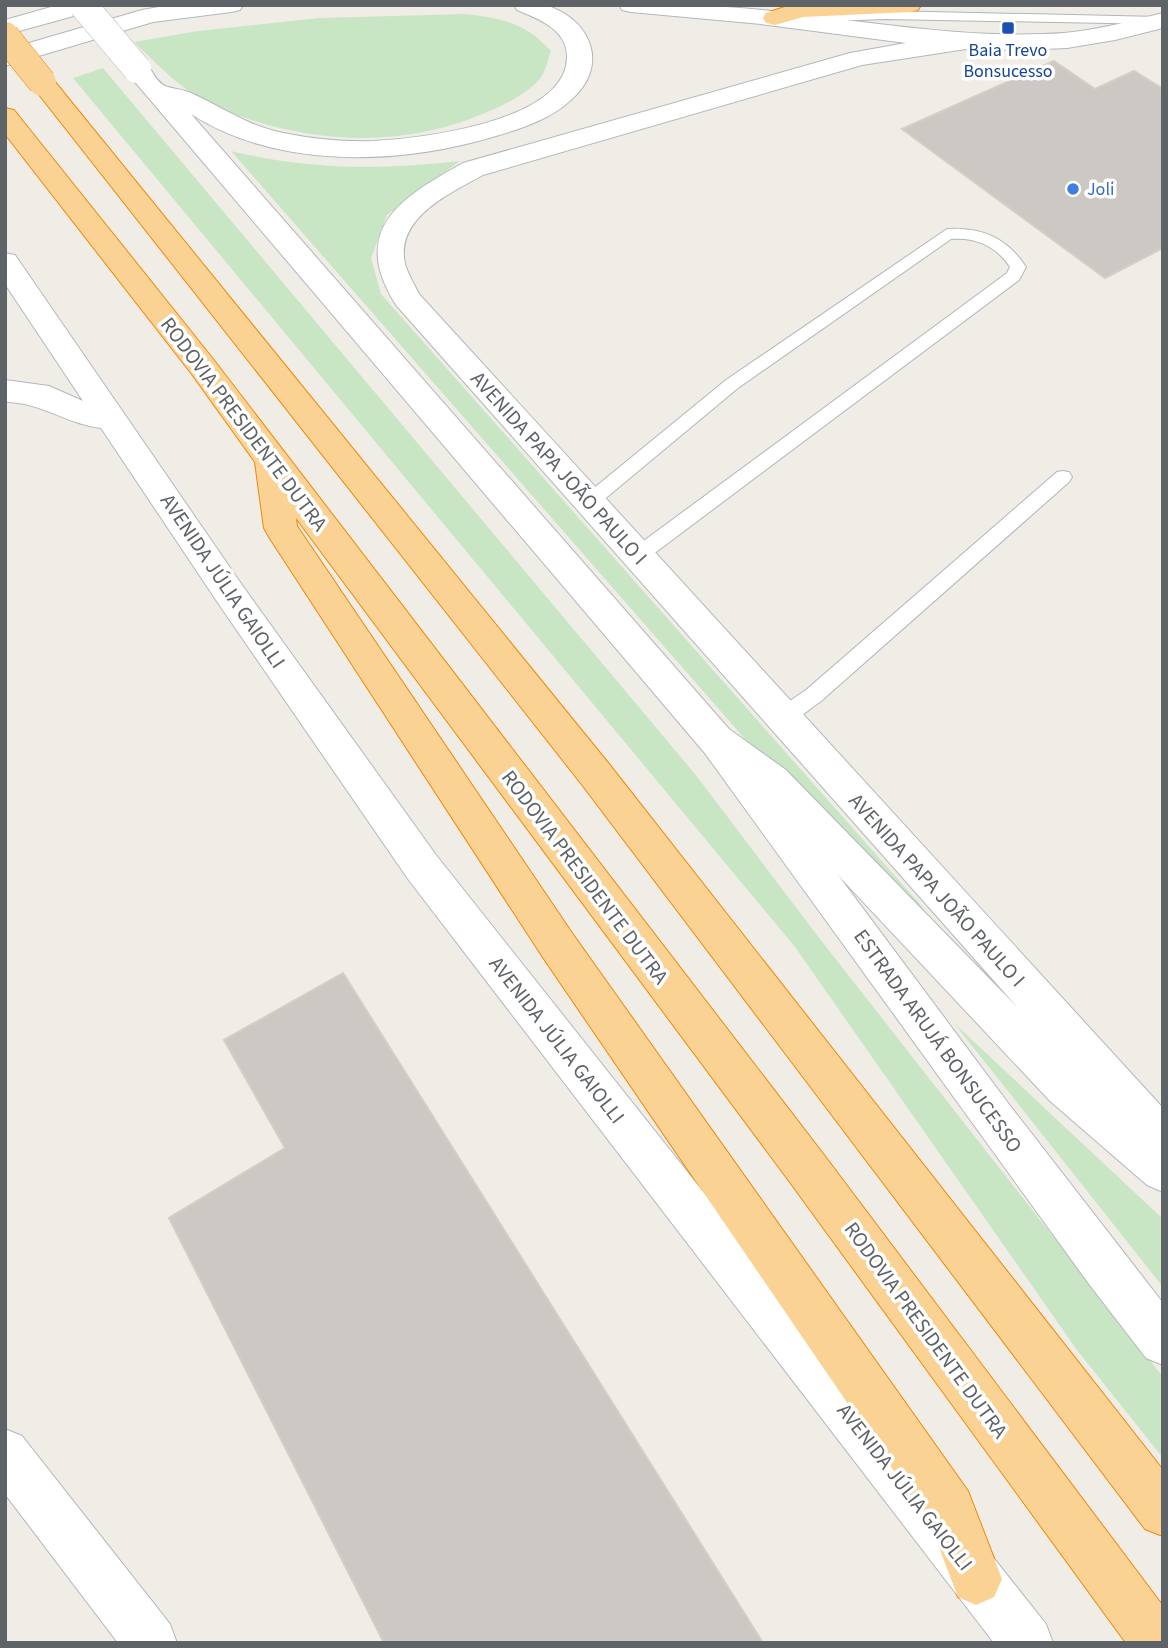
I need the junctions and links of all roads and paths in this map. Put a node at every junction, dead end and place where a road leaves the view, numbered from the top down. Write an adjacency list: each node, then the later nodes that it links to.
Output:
1 (85, 5): 8 (main road); 12 (main road, bridge)
2 (231, 5): 11 (main road)
3 (526, 5): 12 (main road)
4 (631, 5): 6 (main road)
5 (909, 5): 6 (highway)
6 (775, 19): 7 (lane); 10 (main road)
7 (1161, 21): 10 (main road)
8 (5, 28)
9 (5, 36): 27 (highway, bridge)
10 (958, 43): 19 (main road, AVENIDA PAPA JOÃO PAULO I)
11 (5, 58)
12 (145, 79): 22 (main road)
13 (5, 117): 17 (highway, RODOVIA PRESIDENTE DUTRA)
14 (5, 261): 16 (main road, AVENIDA JÚLIA GAIOLLI)
15 (5, 391): 16 (main road)
16 (112, 418): 28 (main road, AVENIDA JÚLIA GAIOLLI)
17 (269, 458): 28 (highway); 31 (highway, RODOVIA PRESIDENTE DUTRA)
18 (1063, 478): 21 (lane)
19 (589, 502): 20 (main road, AVENIDA PAPA JOÃO PAULO I); 20 (lane)
20 (637, 556): 21 (main road, AVENIDA PAPA JOÃO PAULO I)
21 (782, 717): 23 (main road, AVENIDA PAPA JOÃO PAULO I)
22 (716, 740): 24 (main road); 25 (main road, ESTRADA ARUJÁ BONSUCESSO)
23 (1163, 1140)
24 (1163, 1170)
25 (1163, 1341)
26 (5, 1453): 29 (main road)
27 (1163, 1511)
28 (976, 1578): 30 (main road, AVENIDA JÚLIA GAIOLLI)
29 (151, 1643)
30 (1027, 1643)
31 (1158, 1643)

